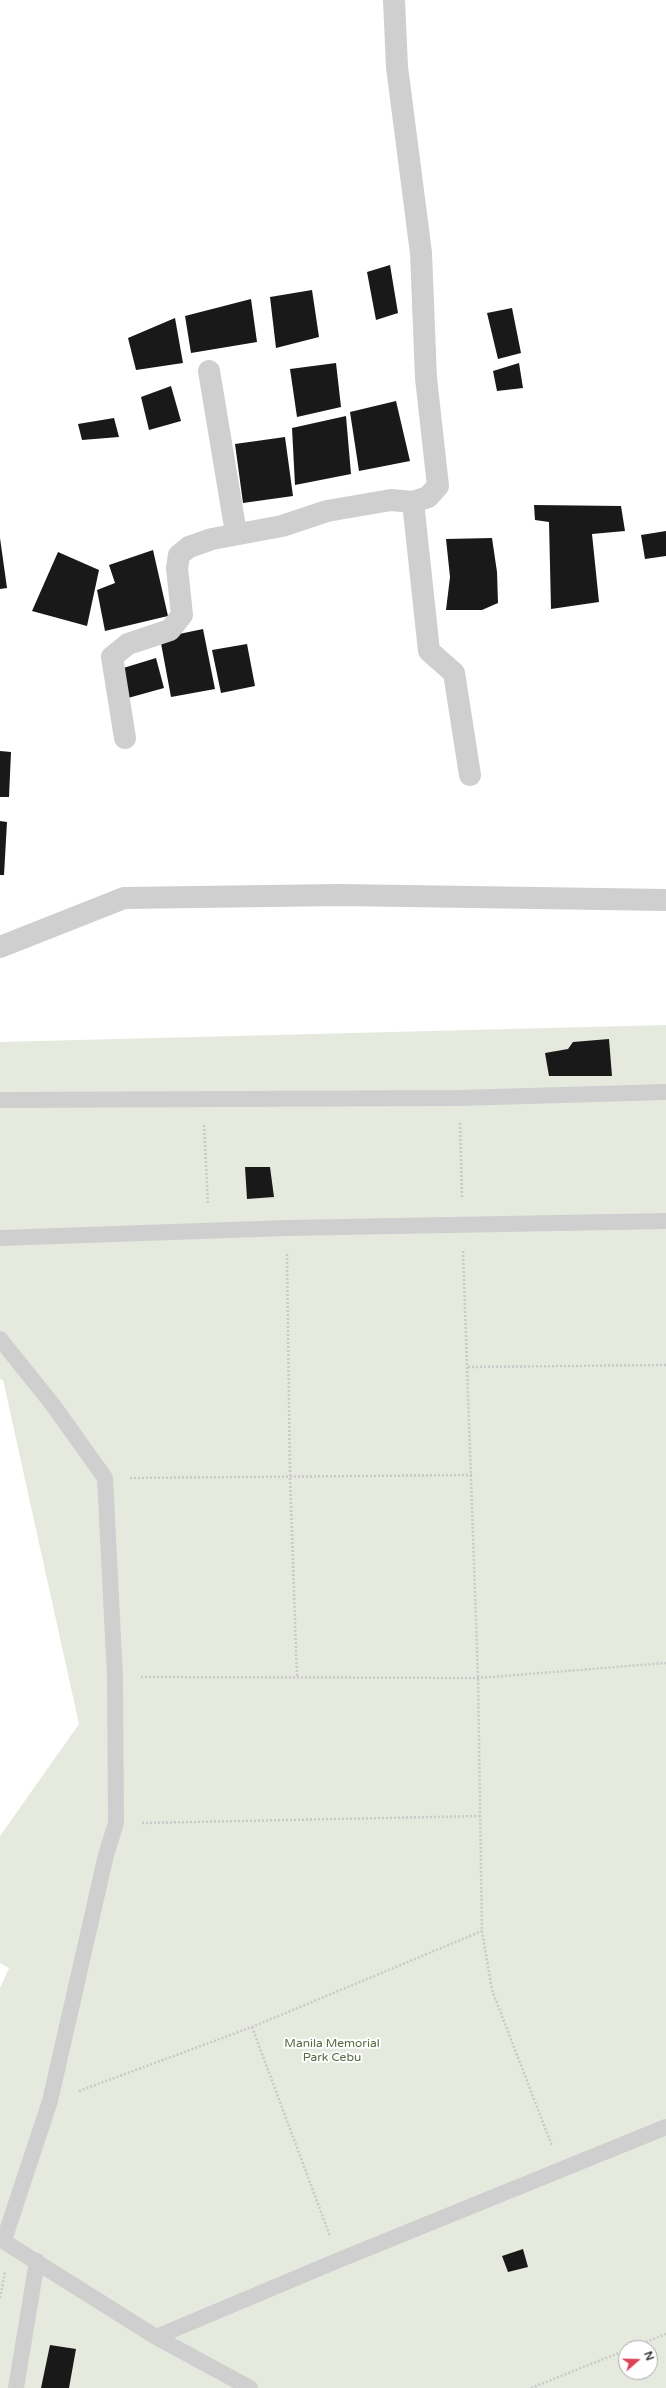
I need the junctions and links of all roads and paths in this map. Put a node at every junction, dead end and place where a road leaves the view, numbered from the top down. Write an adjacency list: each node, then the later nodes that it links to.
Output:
1 (394, 0): 3 (street)
2 (209, 371): 4 (street)
3 (413, 502): 4 (street); 6 (street)
4 (236, 533): 5 (street)
5 (125, 738)
6 (470, 775)
7 (666, 900): 8 (street)
8 (0, 947)
9 (666, 1092): 11 (lane)
10 (202, 1098): 11 (lane); 12 (lane); 16 (path)
11 (459, 1098): 14 (path)
12 (0, 1100)
13 (666, 1222): 14 (lane)
14 (462, 1224): 15 (lane); 20 (path)
15 (287, 1228): 16 (lane); 22 (path)
16 (209, 1231): 17 (lane)
17 (0, 1238)
18 (0, 1340): 23 (lane)
19 (666, 1365): 20 (path)
20 (468, 1367): 21 (path)
21 (472, 1475): 22 (path); 27 (path)
22 (290, 1476): 23 (path); 26 (path)
23 (105, 1478): 25 (lane)
24 (666, 1663): 27 (path)
25 (115, 1677): 26 (path); 29 (lane)
26 (297, 1678): 27 (path)
27 (478, 1678): 28 (path)
28 (481, 1816): 29 (path); 30 (path)
29 (116, 1823): 32 (lane)
30 (482, 1931): 31 (path); 34 (path)
31 (252, 2027): 32 (path); 36 (path)
32 (50, 2101): 35 (lane)
33 (666, 2127): 34 (lane)
34 (560, 2169): 36 (lane)
35 (2, 2239): 37 (lane)
36 (339, 2260): 39 (lane)
37 (37, 2261): 39 (lane); 42 (lane)
38 (666, 2334): 40 (path)
39 (156, 2337): 43 (lane)
40 (651, 2340)
41 (618, 2353): 44 (path)
42 (16, 2388)
43 (250, 2388)
44 (531, 2388)

